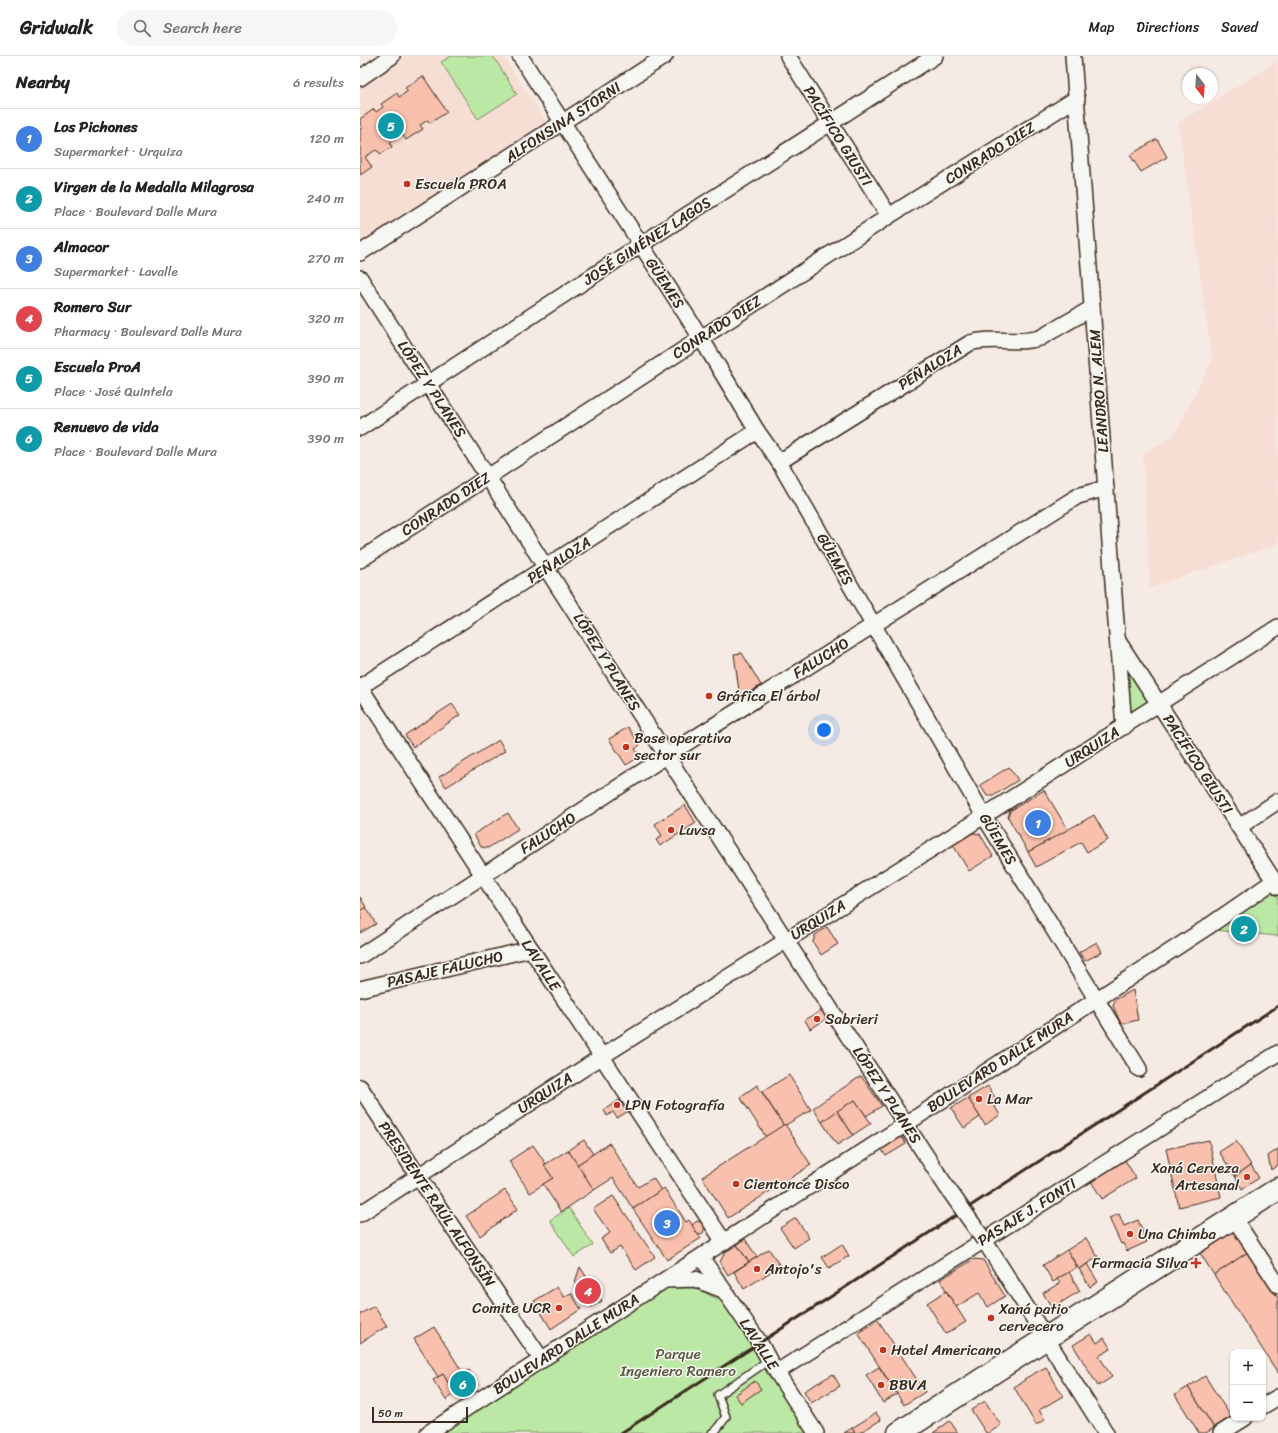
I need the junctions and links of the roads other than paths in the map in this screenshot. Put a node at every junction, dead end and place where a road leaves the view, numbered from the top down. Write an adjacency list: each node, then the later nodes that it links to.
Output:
1 (392, 56): 7 (street)
2 (520, 56): 9 (street, GÜEMES)
3 (665, 56): 9 (street, ALFONSINA STORNI)
4 (788, 56): 10 (street, PACÍFICO GIUSTI)
5 (934, 56): 10 (street, JOSÉ GIMÉNEZ LAGOS)
6 (1073, 56): 8 (street, LEANDRO N. ALEM)
7 (360, 78)
8 (1076, 98): 11 (street, CONRADO DIEZ); 15 (street, LEANDRO N. ALEM)
9 (563, 121): 12 (street, GÜEMES); 13 (street, ALFONSINA STORNI)
10 (830, 124): 11 (street, PACÍFICO GIUSTI); 12 (street, JOSÉ GIMÉNEZ LAGOS)
11 (889, 216): 16 (street, CONRADO DIEZ)
12 (640, 245): 16 (street, GÜEMES); 17 (street, JOSÉ GIMÉNEZ LAGOS)
13 (360, 253)
14 (360, 278): 17 (street, LÓPEZ Y PLANES)
15 (1092, 308): 20 (street, PEÑALOZA); 22 (street, LEANDRO N. ALEM)
16 (701, 338): 19 (street, GÜEMES); 21 (street, CONRADO DIEZ)
17 (428, 384): 18 (street, JOSÉ GIMÉNEZ LAGOS); 21 (street, LÓPEZ Y PLANES)
18 (360, 428)
19 (757, 431): 20 (street, GÜEMES); 24 (street, PEÑALOZA)
20 (779, 462): 25 (street, GÜEMES)
21 (488, 477): 23 (street, CONRADO DIEZ); 24 (street, LÓPEZ Y PLANES)
22 (1106, 488): 25 (street, FALUCHO); 27 (street, LEANDRO N. ALEM)
23 (360, 560)
24 (547, 568): 28 (street, PEÑALOZA); 31 (street, LÓPEZ Y PLANES)
25 (873, 624): 31 (street, FALUCHO); 33 (street, GÜEMES)
26 (1278, 627): 29 (street, URQUIZA)
27 (1118, 640): 29 (street, PACÍFICO GIUSTI); 30 (street, LEANDRO N. ALEM)
28 (360, 687): 35 (street, LAVALLE)
29 (1159, 704): 30 (street, URQUIZA); 34 (street, PACÍFICO GIUSTI)
30 (1124, 727): 33 (street, URQUIZA)
31 (666, 756): 35 (street, FALUCHO); 37 (street, LÓPEZ Y PLANES)
32 (1278, 801): 34 (street)
33 (984, 816): 37 (street, URQUIZA); 41 (street, GÜEMES)
34 (1239, 827): 36 (street, PACÍFICO GIUSTI)
35 (483, 876): 38 (street, LAVALLE); 39 (street, FALUCHO)
36 (1276, 884): 41 (street, BOULEVARD DALLE MURA)
37 (786, 940): 43 (street, URQUIZA); 46 (street, LÓPEZ Y PLANES)
38 (531, 950): 40 (street, PASAJE FALUCHO); 43 (street, LAVALLE)
39 (360, 956)
40 (360, 989)
41 (1096, 999): 44 (street, GÜEMES); 46 (street, BOULEVARD DALLE MURA)
42 (1278, 1053): 51 (street, PASAJE J. FONTI)
43 (601, 1057): 47 (street, URQUIZA); 52 (street, LAVALLE)
44 (1139, 1068)
45 (360, 1087): 47 (street, PRESIDENTE RAÚL ALFONSÍN)
46 (906, 1124): 51 (street, LÓPEZ Y PLANES, bridge); 52 (street, BOULEVARD DALLE MURA)
47 (418, 1176): 49 (street, URQUIZA); 58 (street, PRESIDENTE RAÚL ALFONSÍN)
48 (1278, 1189): 50 (highway)
49 (360, 1214)
50 (1234, 1218): 55 (street); 57 (highway)
51 (984, 1240): 57 (street); 59 (street, PASAJE J. FONTI)
52 (724, 1242): 53 (street, BOULEVARD DALLE MURA)
53 (701, 1257): 54 (street, BOULEVARD DALLE MURA); 56 (street, LAVALLE)
54 (664, 1280): 56 (street); 58 (street, BOULEVARD DALLE MURA)
55 (1278, 1285)
56 (723, 1290): 59 (street, LAVALLE)
57 (1046, 1338): 63 (highway); 67 (street)
58 (542, 1360): 64 (street, BOULEVARD DALLE MURA)
59 (773, 1366): 65 (lane); 66 (street, LAVALLE)
60 (1278, 1396): 61 (street)
61 (1266, 1404)
62 (1239, 1421): 68 (street)
63 (910, 1428)
64 (428, 1433)
65 (712, 1433)
66 (816, 1433)
67 (1106, 1433)
68 (1221, 1433)

